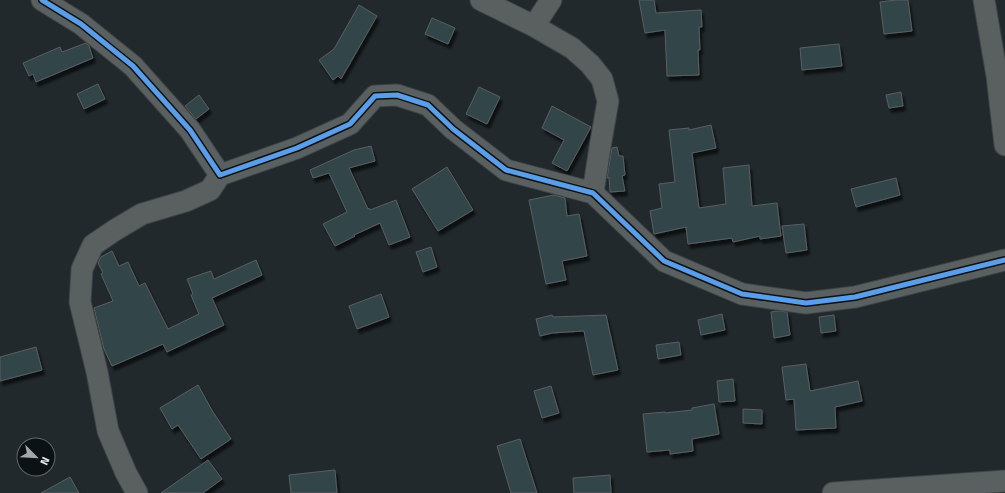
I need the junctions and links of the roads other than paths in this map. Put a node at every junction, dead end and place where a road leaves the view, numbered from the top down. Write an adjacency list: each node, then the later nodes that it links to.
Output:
1 (42, 0): 7 (street)
2 (481, 0): 5 (street)
3 (551, 0): 5 (street)
4 (984, 0): 6 (street)
5 (534, 26): 8 (street)
6 (1005, 145)
7 (220, 175): 8 (street); 11 (street)
8 (594, 193): 9 (street)
9 (1005, 260)
10 (1005, 481): 12 (street)
11 (137, 493)
12 (834, 493)

